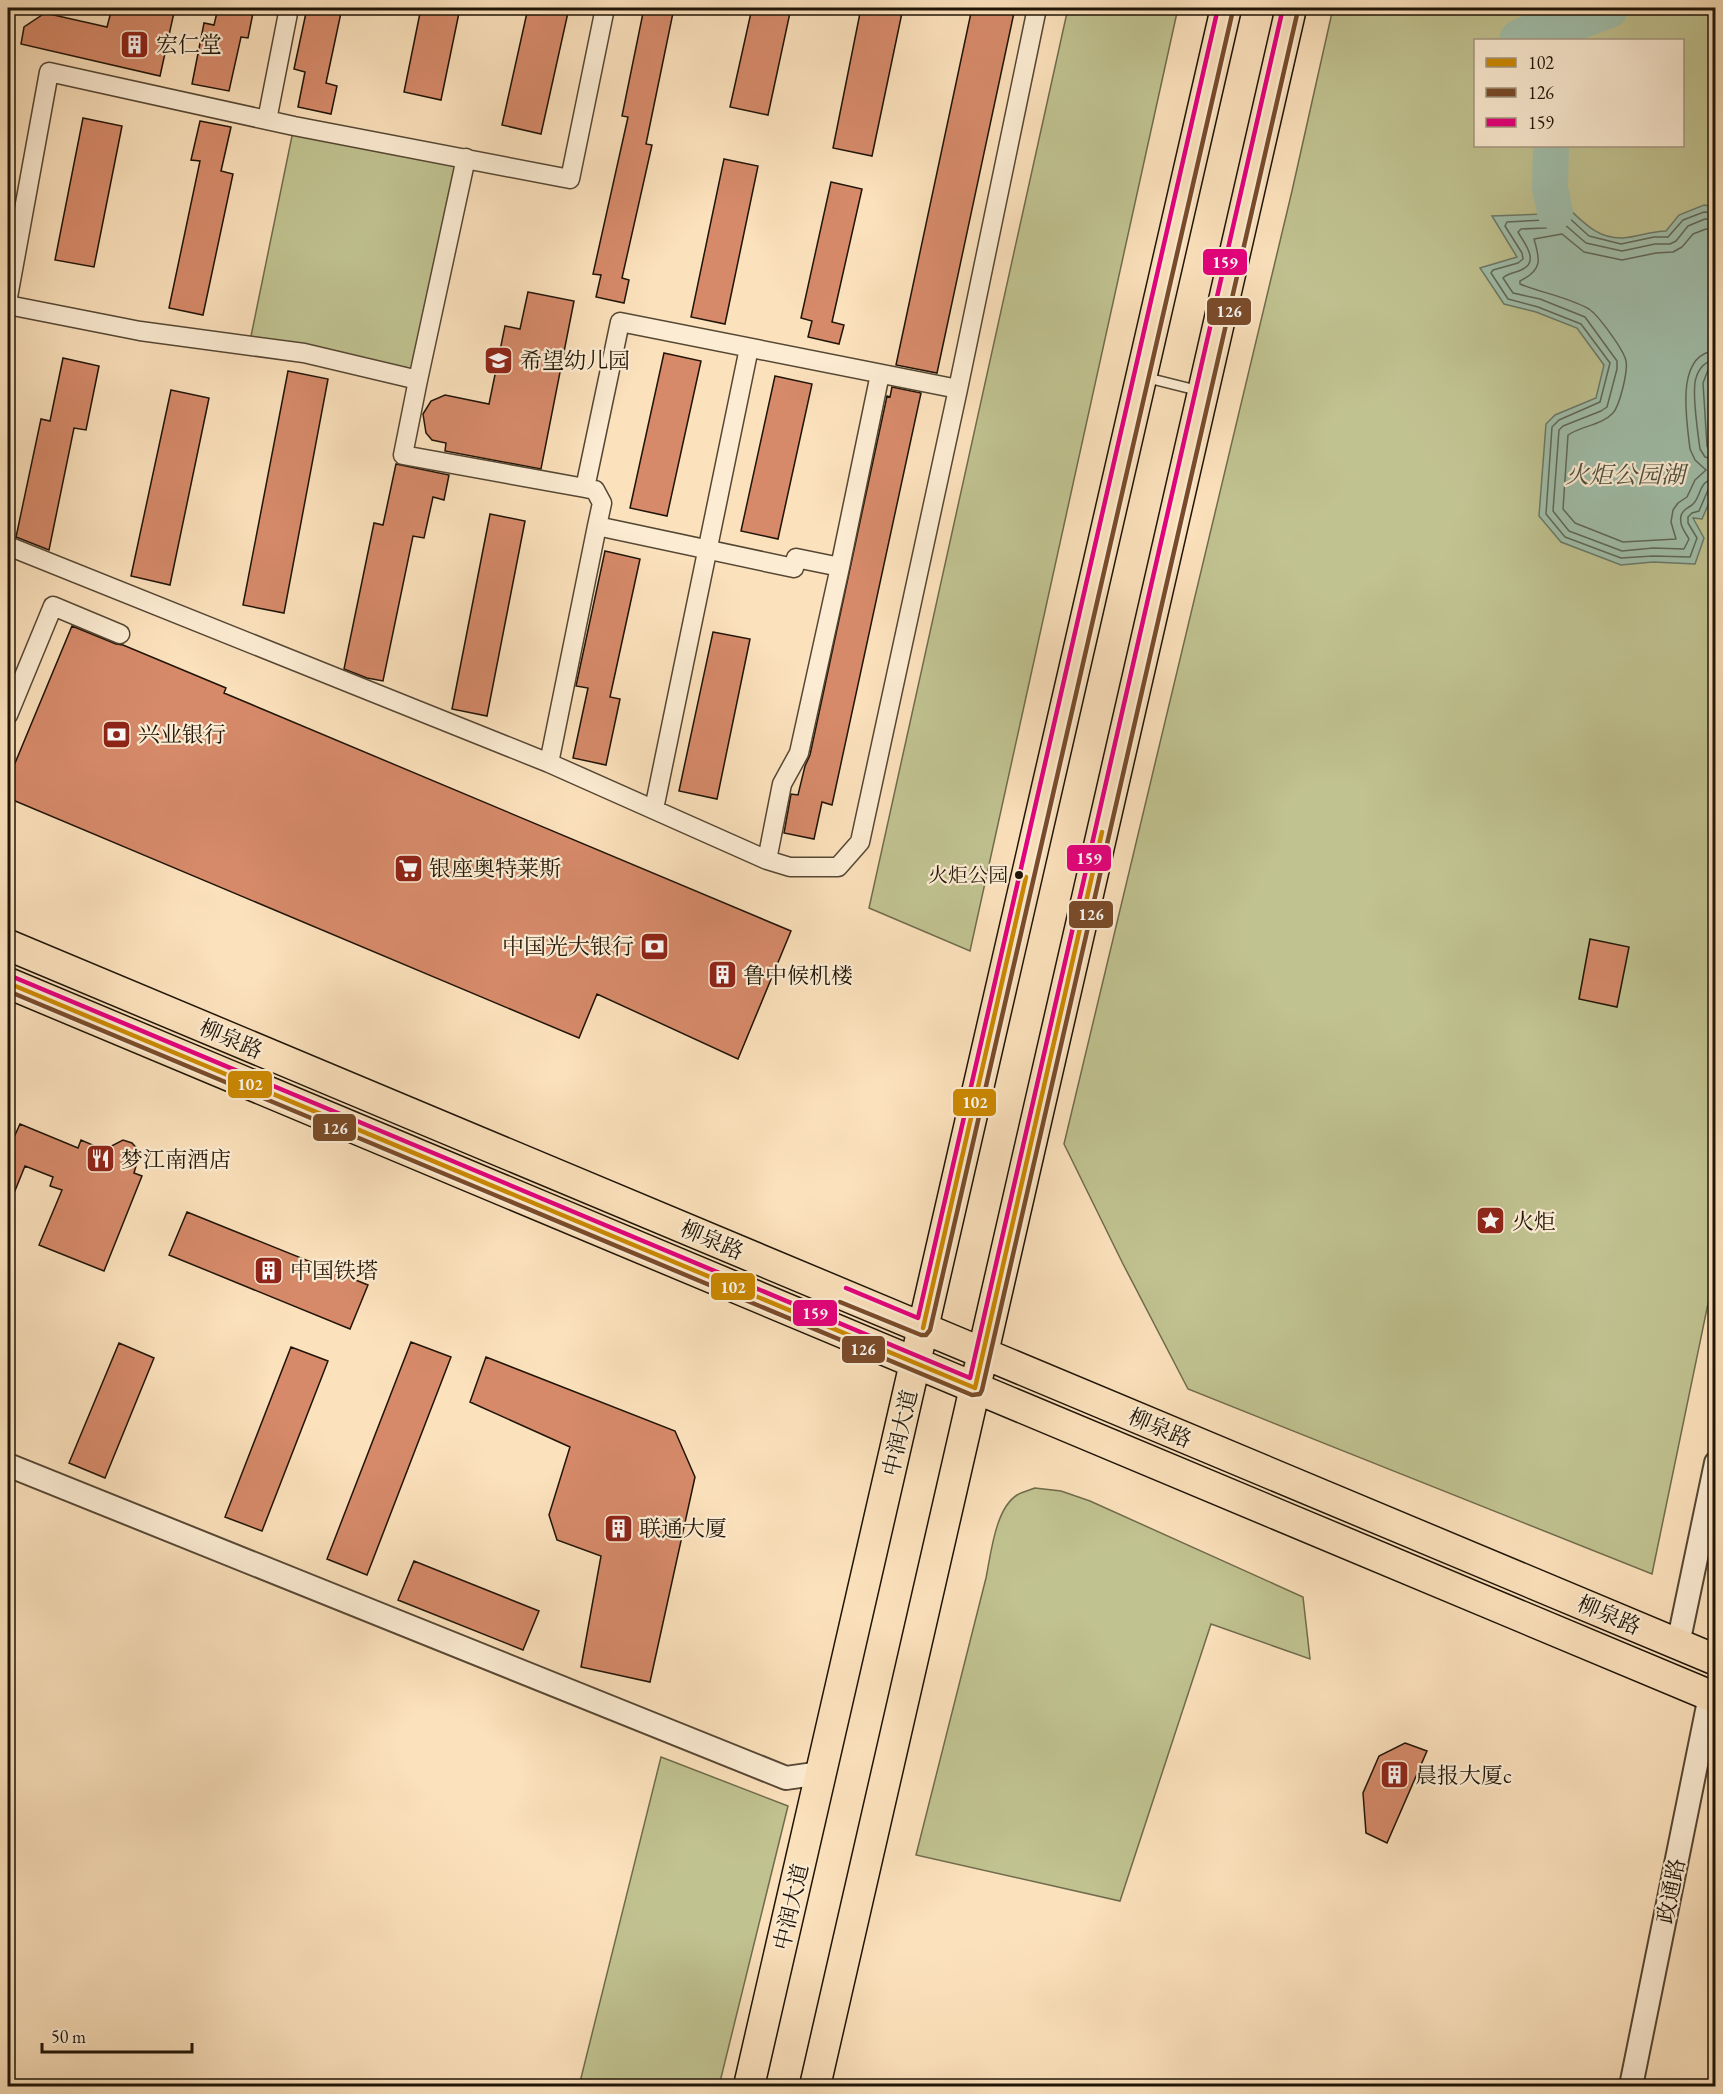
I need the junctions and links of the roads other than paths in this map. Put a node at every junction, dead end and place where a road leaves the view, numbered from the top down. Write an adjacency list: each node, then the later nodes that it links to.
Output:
1 (289, 8): 6 (street)
2 (605, 8): 7 (street)
3 (1037, 8): 14 (street)
4 (1226, 8): 12 (main road, 中润大道)
5 (1291, 8): 15 (main road)
6 (267, 120): 7 (street); 8 (street)
7 (466, 159): 13 (street)
8 (8, 297)
9 (8, 305): 13 (street)
10 (749, 348): 11 (street); 16 (street); 19 (street)
11 (880, 374): 14 (street); 20 (street)
12 (1141, 377): 15 (lane); 28 (main road, 中润大道)
13 (418, 380): 16 (street)
14 (958, 389): 25 (street)
15 (1203, 391): 29 (main road)
16 (585, 489): 17 (street)
17 (597, 526): 19 (street); 23 (street)
18 (8, 546): 23 (street)
19 (706, 549): 20 (street); 24 (street)
20 (840, 567): 25 (street)
21 (120, 634): 22 (street)
22 (8, 715)
23 (549, 763): 24 (street)
24 (654, 809): 25 (street)
25 (767, 860)
26 (8, 945): 28 (main road, 柳泉路)
27 (8, 983): 30 (main road, 柳泉路)
28 (923, 1328): 29 (main road, 柳泉路); 30 (main road, 中润大道)
29 (982, 1353): 31 (main road); 34 (main road, 柳泉路)
30 (915, 1363): 31 (main road, 柳泉路); 37 (main road, 中润大道)
31 (975, 1388): 36 (main road, 柳泉路); 39 (main road)
32 (1716, 1463): 34 (street)
33 (8, 1466): 37 (street)
34 (1678, 1644): 35 (main road, 柳泉路)
35 (1716, 1660)
36 (1713, 1697): 40 (street, 政通路)
37 (821, 1773): 38 (main road, 中润大道)
38 (749, 2086)
39 (815, 2086)
40 (1631, 2086)

